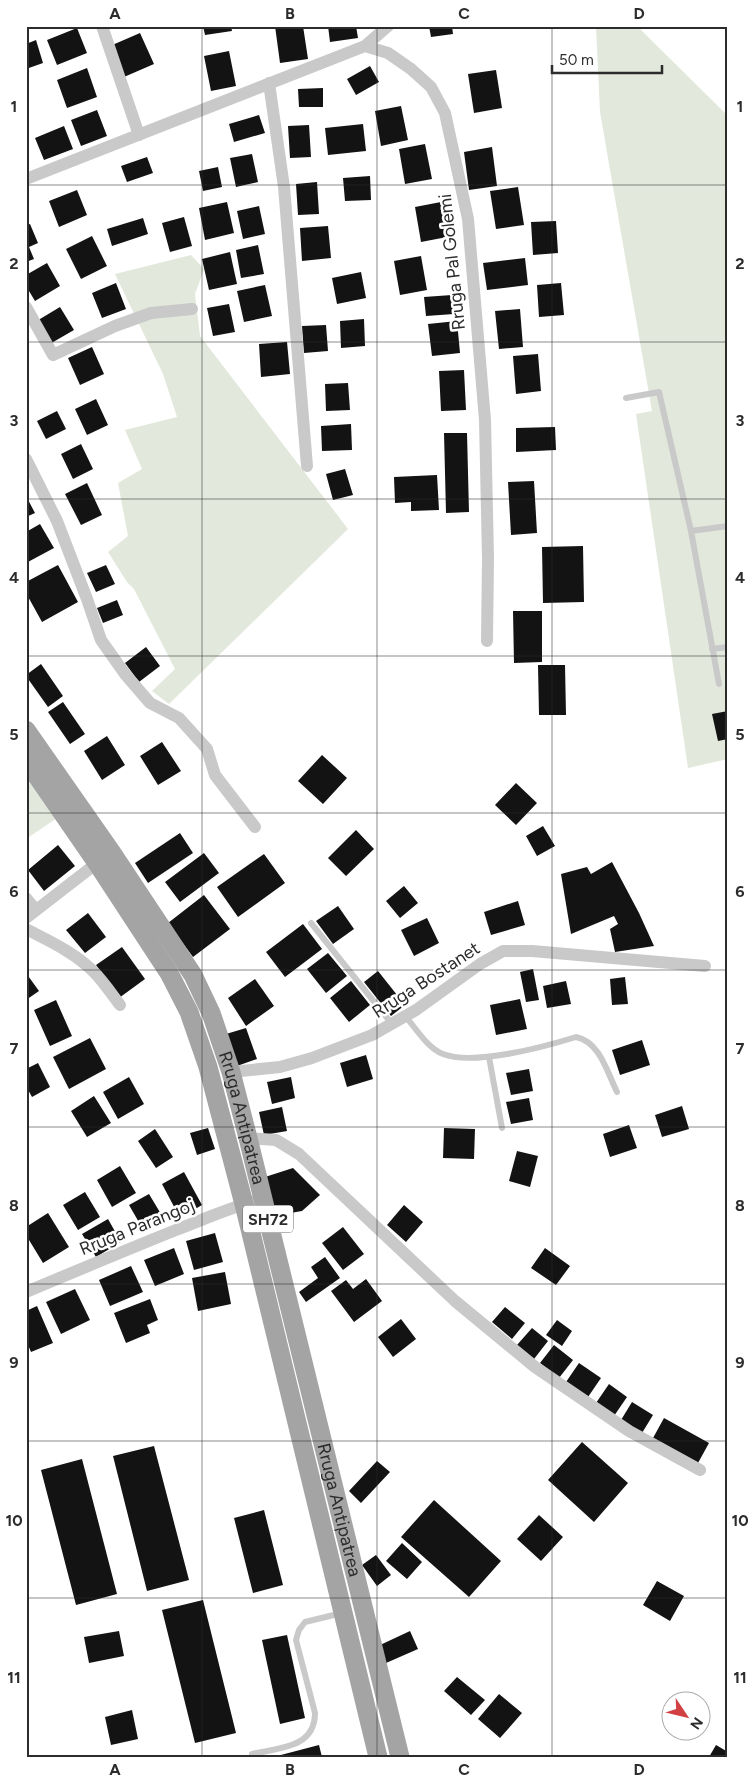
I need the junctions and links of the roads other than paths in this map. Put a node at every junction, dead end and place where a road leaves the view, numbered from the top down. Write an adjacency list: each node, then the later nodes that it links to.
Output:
1 (102, 26): 5 (street)
2 (388, 26): 3 (street)
3 (365, 46): 4 (street); 14 (street, Rruga Pal Golemi)
4 (269, 83): 5 (street); 11 (street)
5 (139, 135): 6 (street)
6 (26, 179)
7 (26, 307): 8 (street)
8 (192, 309)
9 (626, 398): 13 (lane)
10 (26, 459): 20 (street)
11 (307, 466)
12 (728, 526): 13 (lane)
13 (692, 531): 16 (lane)
14 (487, 641)
15 (728, 647): 16 (lane)
16 (712, 648): 17 (lane)
17 (719, 684)
18 (26, 730): 31 (main road, Rruga Antipatrea / SH72)
19 (26, 760): 21 (main road, Rruga Antipatrea / SH72)
20 (256, 827)
21 (97, 863): 23 (street); 36 (main road, Rruga Antipatrea / SH72)
22 (26, 898): 23 (street)
23 (31, 914)
24 (311, 923): 29 (lane)
25 (26, 930): 27 (street)
26 (705, 966): 28 (street, Rruga Bostanet)
27 (120, 1005)
28 (405, 1016): 29 (street, Rruga Bostanet); 30 (lane)
29 (392, 1024): 31 (street, Rruga Bostanet)
30 (489, 1057): 32 (lane); 33 (lane)
31 (231, 1072): 34 (main road, Rruga Antipatrea / SH72)
32 (617, 1092)
33 (502, 1128)
34 (248, 1138): 35 (main road, Rruga Antipatrea / SH72); 38 (street)
35 (263, 1199): 36 (street, Rruga Parangoj); 42 (main road, Rruga Antipatrea / SH72)
36 (244, 1204): 37 (street, Rruga Parangoj); 39 (main road, Rruga Antipatrea / SH72)
37 (26, 1292)
38 (700, 1470)
39 (343, 1613): 40 (lane); 41 (main road, Rruga Antipatrea / SH72)
40 (252, 1754)
41 (378, 1757)
42 (400, 1757)

